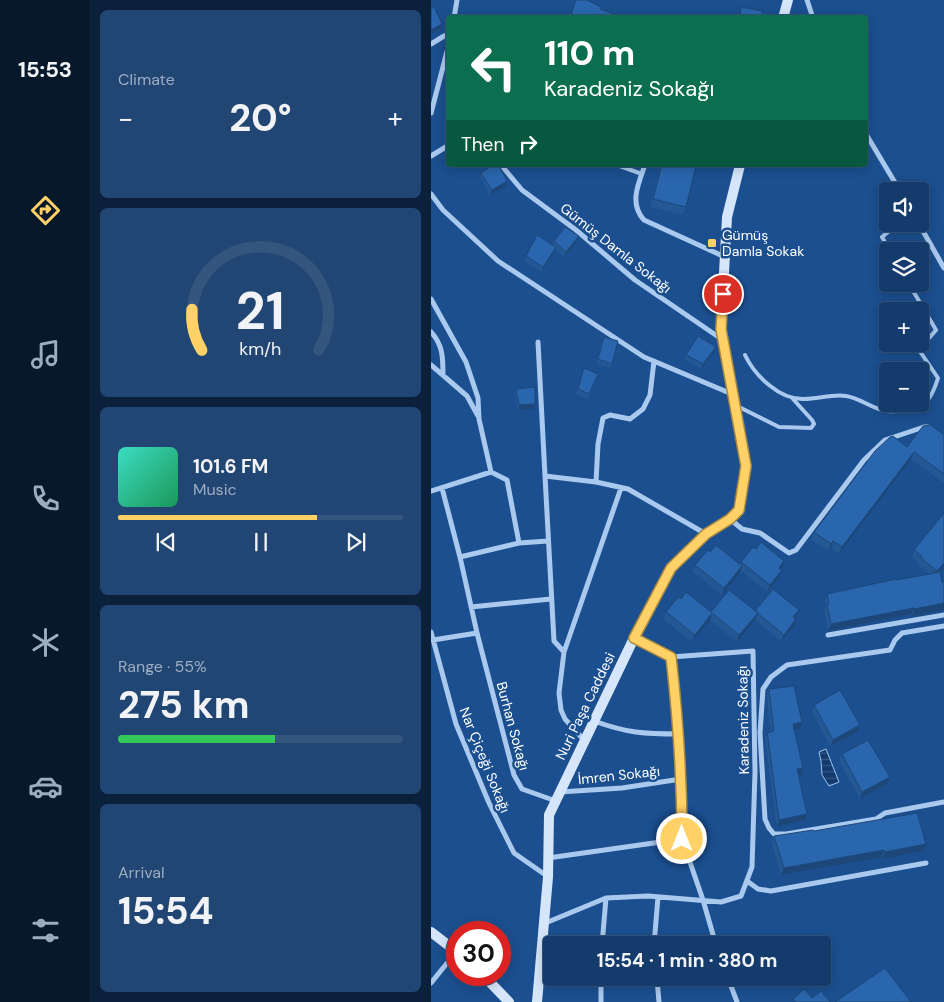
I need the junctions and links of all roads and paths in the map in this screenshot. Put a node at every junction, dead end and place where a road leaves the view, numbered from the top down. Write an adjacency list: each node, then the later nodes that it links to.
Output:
1 (457, 0): 4 (street)
2 (788, 0): 5 (street)
3 (807, 0): 6 (street)
4 (454, 15)
5 (784, 15)
6 (812, 15)
7 (446, 36): 8 (street)
8 (431, 44)
9 (446, 55): 10 (street)
10 (431, 112)
11 (868, 137): 19 (street)
12 (446, 147): 13 (street)
13 (431, 156)
14 (503, 167): 29 (street, Gümüş Damla Sokağı)
15 (623, 167): 18 (lane)
16 (644, 167): 18 (street)
17 (740, 167): 24 (street)
18 (642, 174): 24 (street)
19 (895, 182)
20 (431, 194): 32 (street)
21 (888, 232): 23 (lane)
22 (924, 232): 25 (street)
23 (885, 242)
24 (725, 257): 29 (street)
25 (944, 268)
26 (914, 292): 36 (lane)
27 (431, 299): 38 (street)
28 (431, 332): 34 (street)
29 (723, 341): 35 (street)
30 (538, 342): 41 (street)
31 (745, 355): 36 (lane)
32 (654, 361): 35 (street); 42 (street)
33 (431, 365): 34 (street)
34 (443, 375): 38 (street)
35 (732, 394): 37 (street)
36 (793, 398): 37 (lane)
37 (734, 405): 46 (street)
38 (479, 419): 40 (street)
39 (933, 428): 46 (street)
40 (491, 472): 43 (street); 49 (street)
41 (545, 476): 42 (street); 48 (street)
42 (596, 482): 44 (street)
43 (441, 488): 45 (street); 50 (street, Burhan Sokağı)
44 (621, 488): 47 (street); 60 (street)
45 (431, 491)
46 (730, 519): 47 (street, Nuri Paşa Caddesi)
47 (706, 534): 58 (street, Nuri Paşa Caddesi)
48 (548, 541): 49 (street); 51 (street)
49 (519, 543): 50 (street)
50 (461, 557): 52 (street, Burhan Sokağı)
51 (551, 599): 52 (street); 60 (street)
52 (471, 607): 56 (street, Burhan Sokağı)
53 (944, 615): 57 (street)
54 (944, 626): 67 (street)
55 (431, 632): 59 (street, Nar Çiçeği Sokağı)
56 (477, 632): 59 (street); 66 (street, Burhan Sokağı)
57 (828, 635)
58 (634, 638): 61 (street); 62 (street, Nuri Paşa Caddesi)
59 (433, 640): 71 (street, Nar Çiçeği Sokağı)
60 (564, 652): 64 (street)
61 (671, 657): 63 (street); 72 (street, Karadeniz Sokağı)
62 (593, 721): 63 (street); 64 (street, Nuri Paşa Caddesi)
63 (679, 734): 65 (street)
64 (584, 740): 66 (street, Nuri Paşa Caddesi)
65 (681, 779): 66 (street, İmren Sokağı); 68 (street)
66 (558, 796): 69 (street, Nuri Paşa Caddesi)
67 (944, 802)
68 (682, 839): 69 (street); 75 (street)
69 (548, 858): 71 (street, Nuri Paşa Caddesi)
70 (926, 863): 72 (street)
71 (548, 877): 76 (street, Nuri Paşa Caddesi)
72 (747, 882): 75 (street)
73 (658, 897): 74 (street); 75 (street); 79 (street)
74 (606, 898): 76 (street); 78 (street)
75 (703, 900): 80 (street)
76 (543, 925): 89 (street, Nuri Paşa Caddesi)
77 (431, 932): 81 (street)
78 (603, 936)
79 (655, 936)
80 (713, 936)
81 (446, 944)
82 (446, 965): 83 (street)
83 (431, 983)
84 (494, 986): 88 (street)
85 (601, 986): 90 (street)
86 (658, 986): 91 (street)
87 (731, 986): 92 (street)
88 (509, 1002)
89 (537, 1002)
90 (601, 1002)
91 (659, 1002)
92 (737, 1002)

